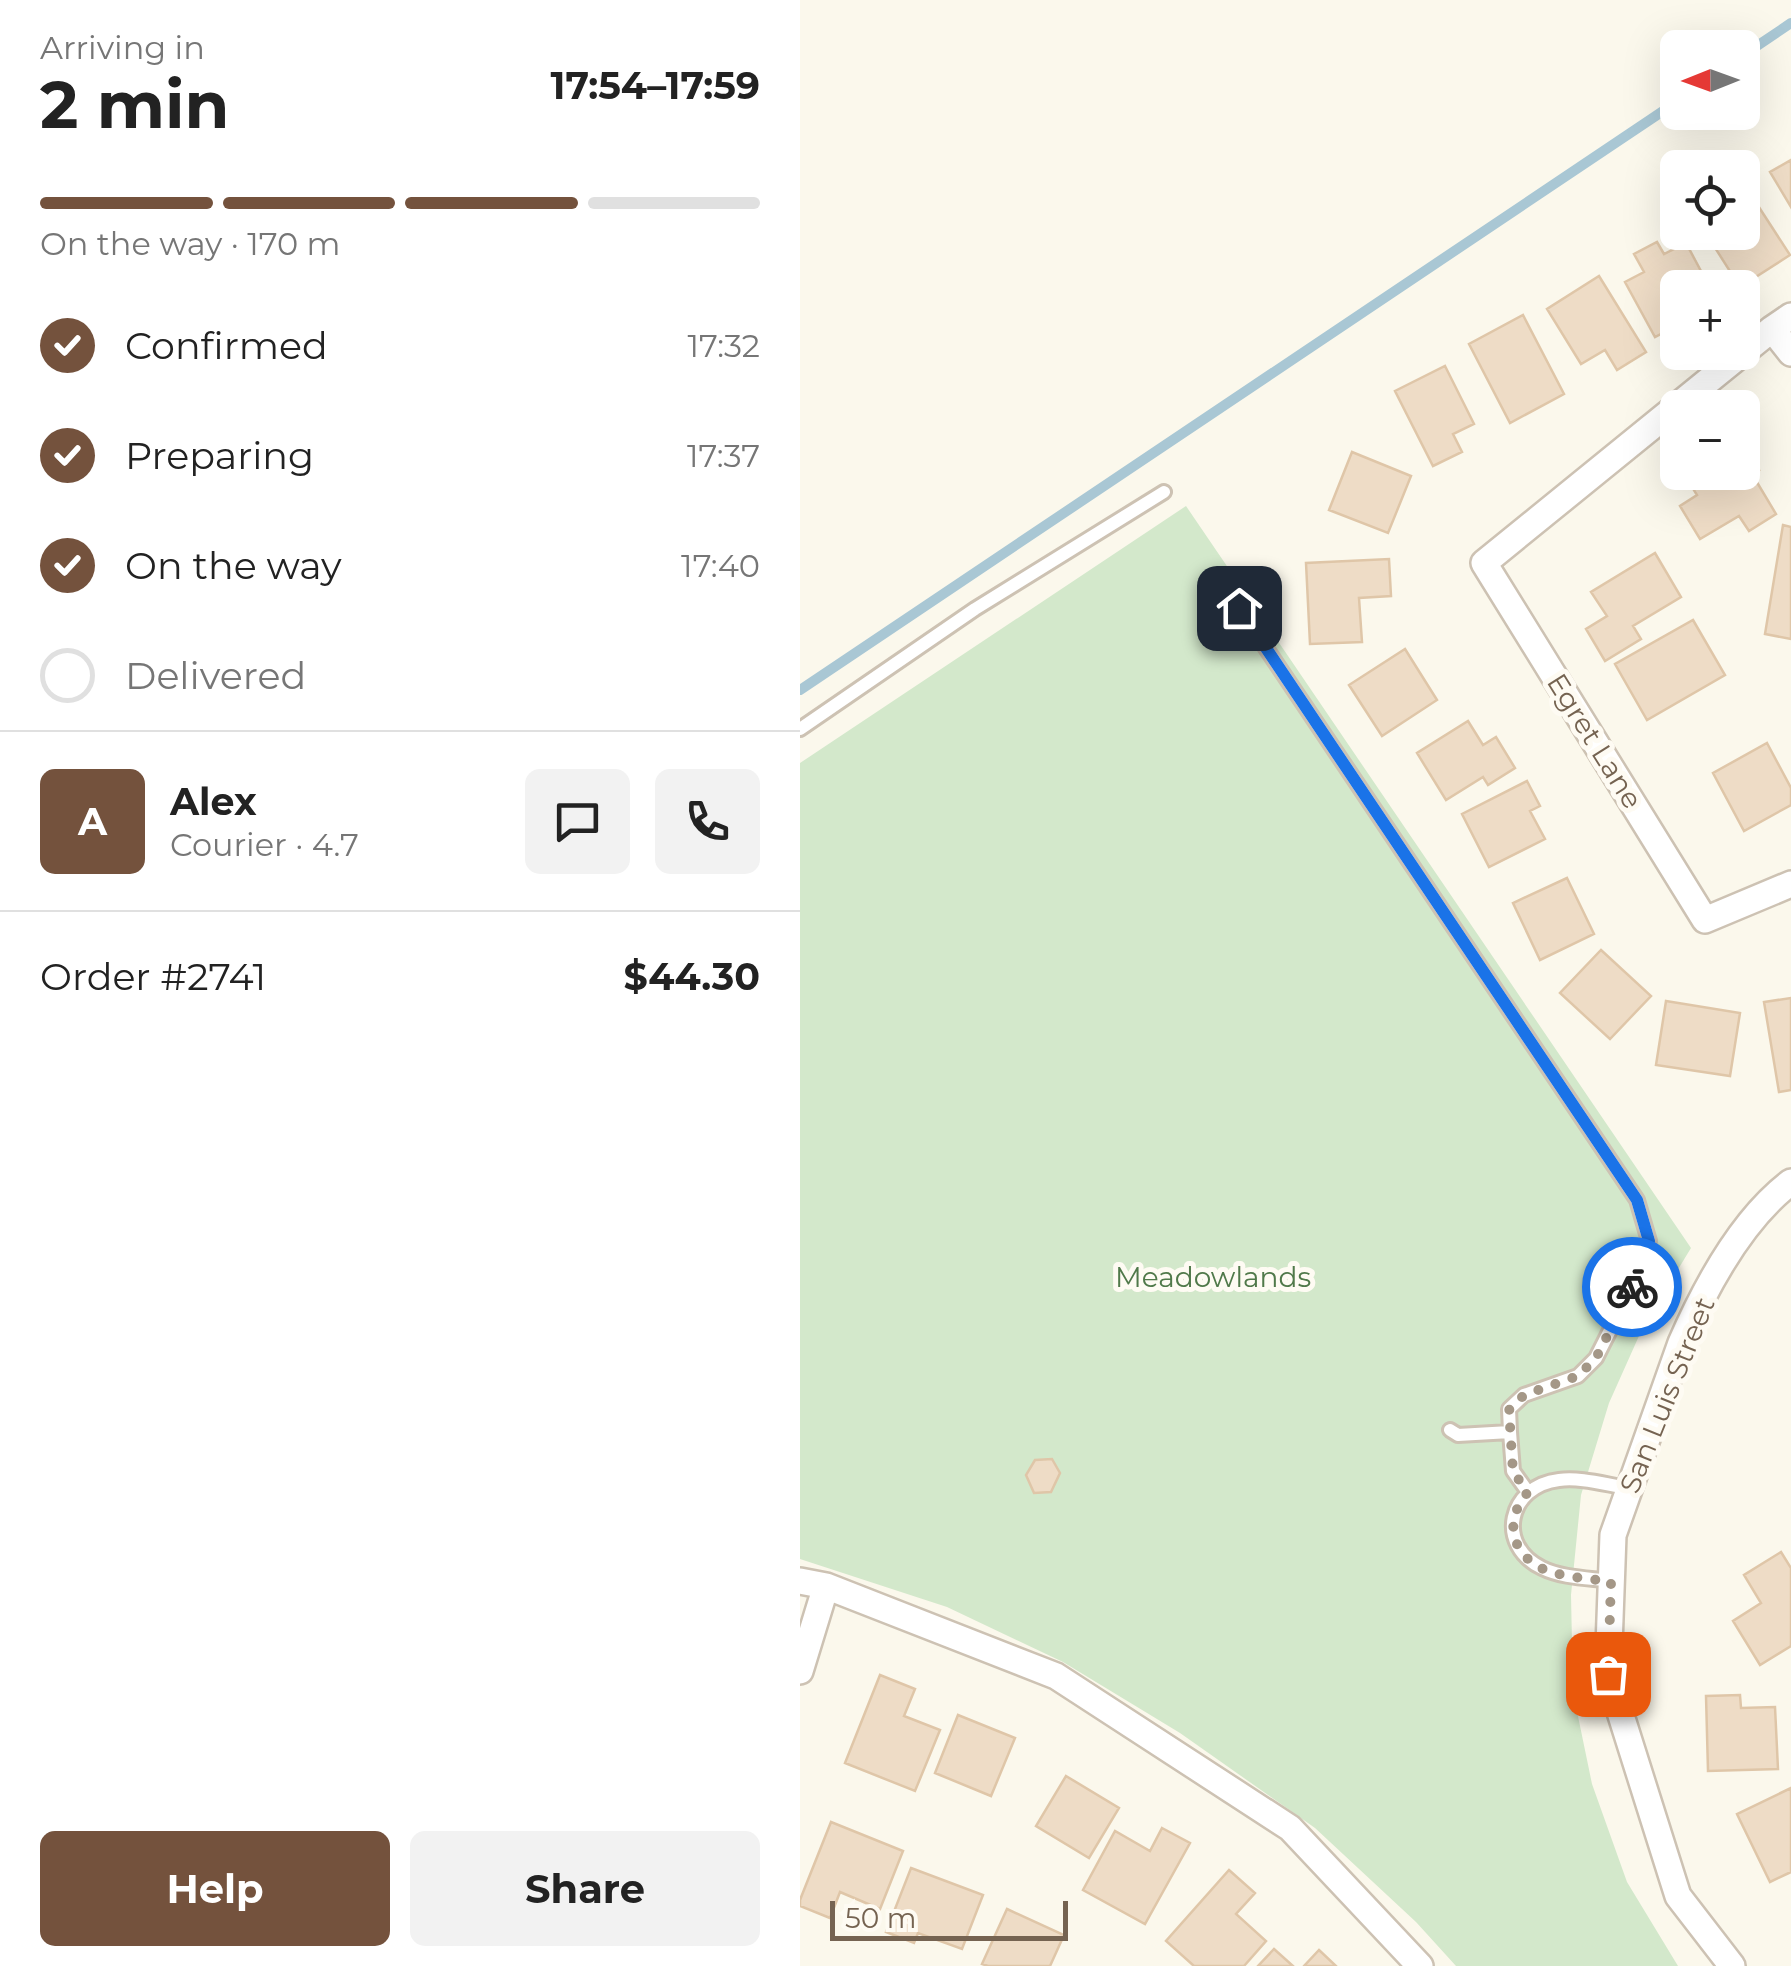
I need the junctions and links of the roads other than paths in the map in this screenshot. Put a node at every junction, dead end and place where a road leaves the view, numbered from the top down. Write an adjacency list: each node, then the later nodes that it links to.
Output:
1 (1782, 322): 2 (street); 6 (street, Egret Lane)
2 (1791, 353)
3 (1164, 492): 5 (lane)
4 (1239, 608): 9 (lane)
5 (800, 729)
6 (1791, 884)
7 (1791, 1182): 10 (street, San Luis Street)
8 (1450, 1430): 9 (lane)
9 (1510, 1432): 11 (lane)
10 (1629, 1488): 11 (lane); 13 (street, San Luis Street)
11 (1528, 1492): 13 (lane)
12 (800, 1581): 14 (street)
13 (1611, 1582): 17 (street, San Luis Street)
14 (826, 1586): 15 (street); 16 (street)
15 (800, 1671)
16 (1420, 1966)
17 (1732, 1966)

